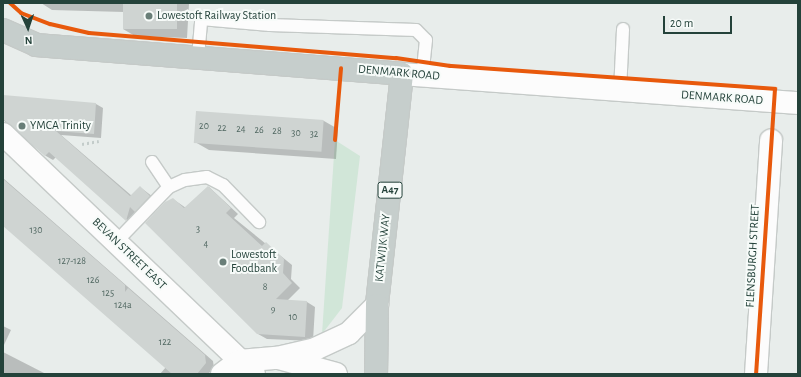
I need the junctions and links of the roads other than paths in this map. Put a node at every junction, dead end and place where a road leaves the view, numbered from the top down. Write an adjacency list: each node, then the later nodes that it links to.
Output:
1 (623, 29): 5 (lane)
2 (3, 30): 3 (highway, DENMARK ROAD)
3 (198, 57): 4 (highway, DENMARK ROAD); 4 (lane)
4 (412, 75): 5 (street, DENMARK ROAD); 13 (highway, KATWIJK WAY / A47)
5 (620, 91): 6 (street, DENMARK ROAD)
6 (798, 103)
7 (3, 134): 12 (street, BEVAN STREET EAST)
8 (771, 140): 19 (street, FLENSBURGH STREET)
9 (152, 162): 10 (lane)
10 (169, 187): 11 (lane); 12 (lane)
11 (259, 222)
12 (116, 242): 15 (street, BEVAN STREET EAST)
13 (377, 305): 14 (street); 18 (highway, KATWIJK WAY / A47)
14 (277, 358): 15 (street); 17 (street)
15 (247, 367): 16 (street)
16 (222, 374)
17 (336, 374)
18 (376, 374)
19 (756, 374)

